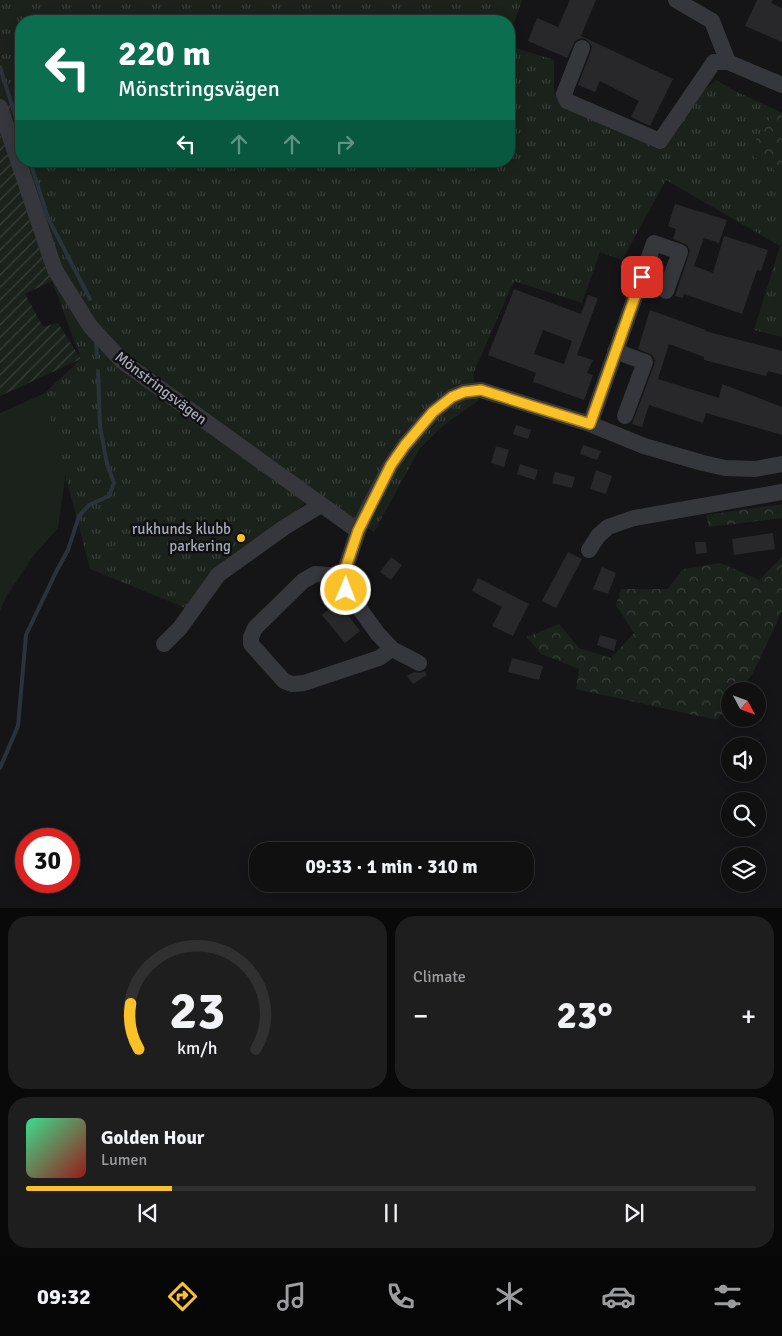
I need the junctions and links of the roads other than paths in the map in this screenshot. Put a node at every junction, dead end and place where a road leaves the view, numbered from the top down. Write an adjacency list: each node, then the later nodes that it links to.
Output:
1 (676, 0): 3 (street)
2 (582, 48): 3 (street)
3 (728, 62): 4 (street)
4 (782, 85)
5 (0, 107): 6 (street, Mönstringsvägen)
6 (15, 151)
7 (20, 167): 14 (street, Mönstringsvägen)
8 (666, 291): 9 (street)
9 (615, 352): 10 (street); 11 (street)
10 (625, 416)
11 (590, 424): 12 (street); 15 (street)
12 (782, 464)
13 (782, 492): 16 (street)
14 (321, 505): 15 (street, Mönstringsvägen); 18 (street)
15 (358, 531): 17 (street)
16 (589, 550)
17 (343, 576): 19 (street); 19 (street)
18 (164, 644)
19 (392, 650): 20 (street)
20 (419, 663)

